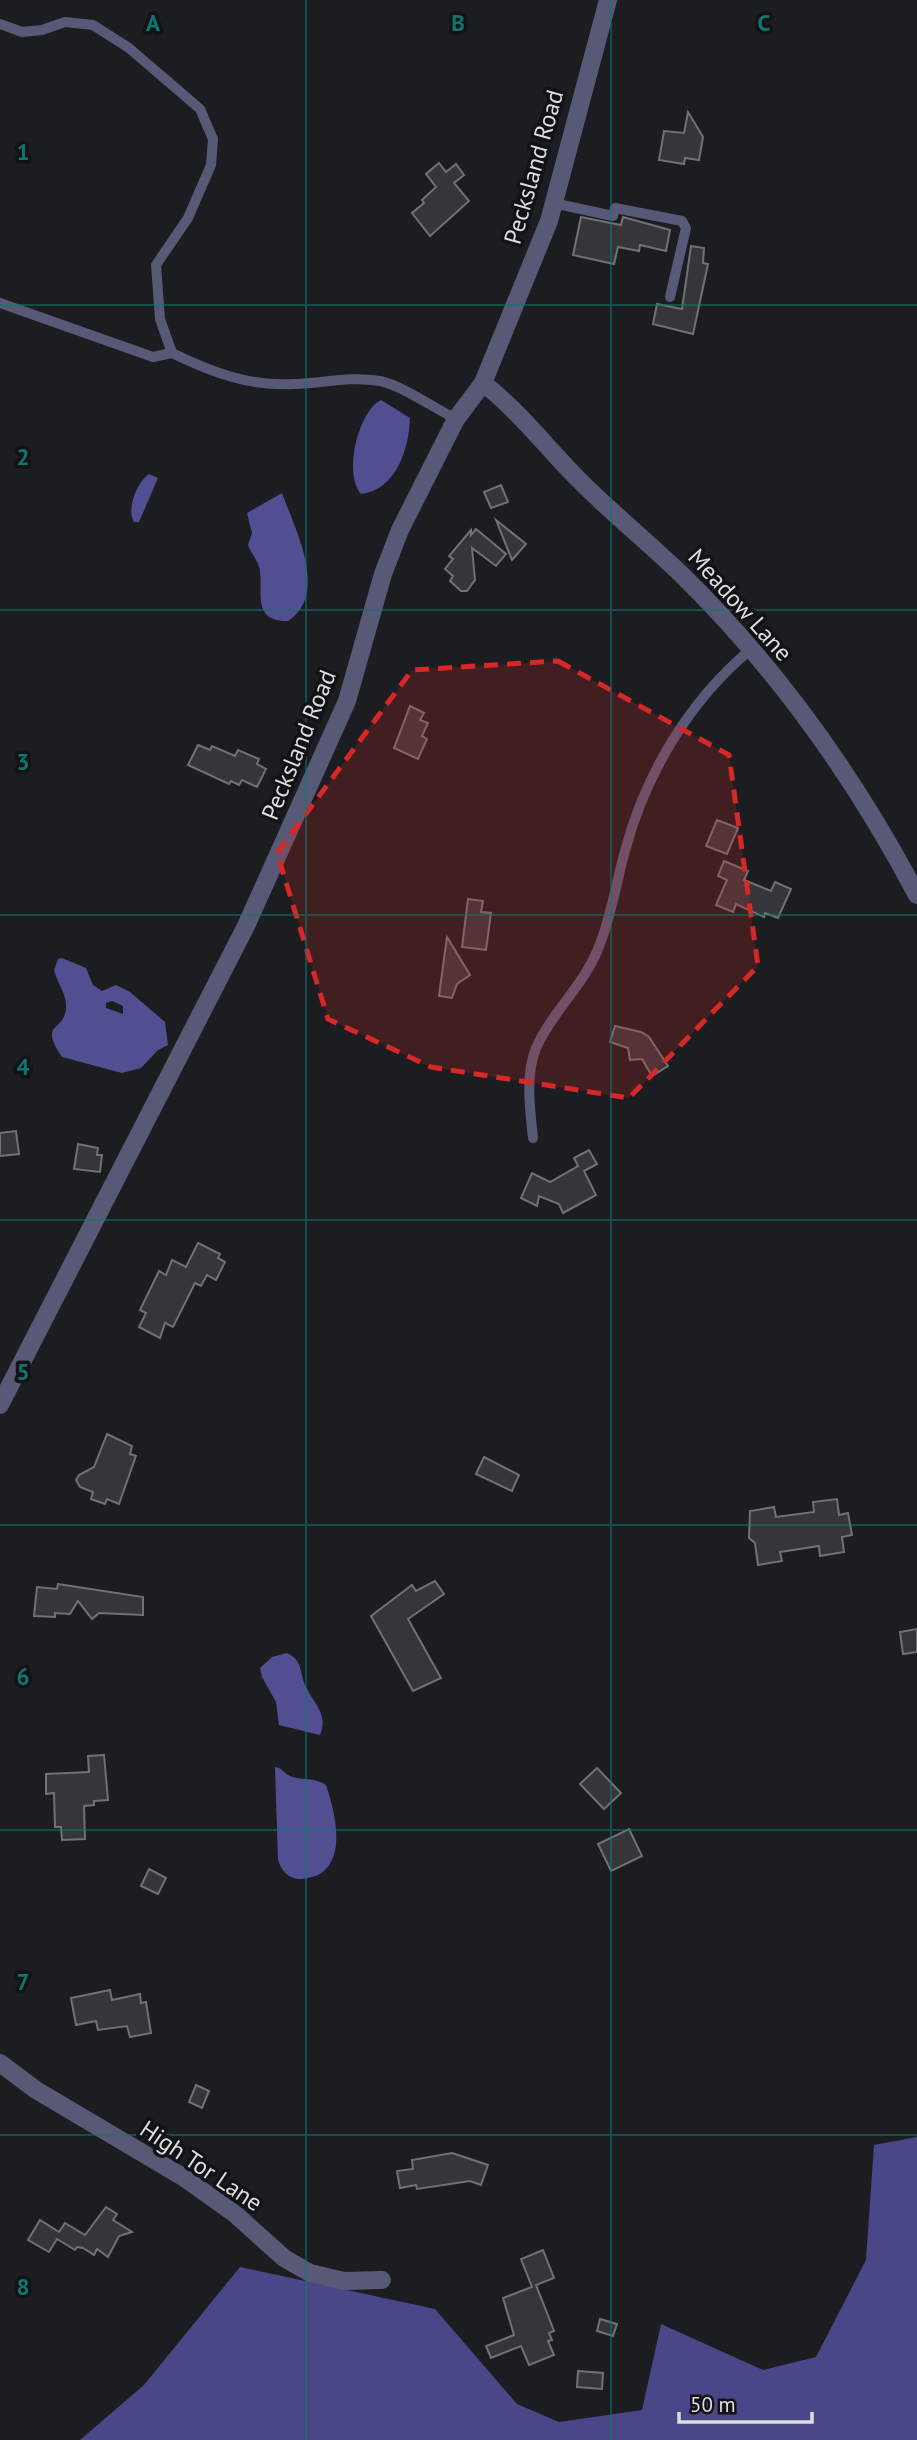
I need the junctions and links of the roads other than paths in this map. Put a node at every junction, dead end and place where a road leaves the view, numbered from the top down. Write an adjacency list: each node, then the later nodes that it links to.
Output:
1 (608, 0): 3 (street, Pecksland Road)
2 (0, 24): 6 (lane)
3 (553, 203): 4 (lane); 7 (street, Pecksland Road)
4 (670, 297)
5 (0, 303): 6 (lane)
6 (172, 353): 8 (lane)
7 (483, 383): 8 (street, Pecksland Road); 9 (street, Meadow Lane)
8 (456, 419): 12 (street, Pecksland Road)
9 (750, 650): 10 (street, Meadow Lane); 11 (lane)
10 (917, 895)
11 (533, 1138)
12 (0, 1405)
13 (0, 2063): 14 (street, High Tor Lane)
14 (382, 2280)

